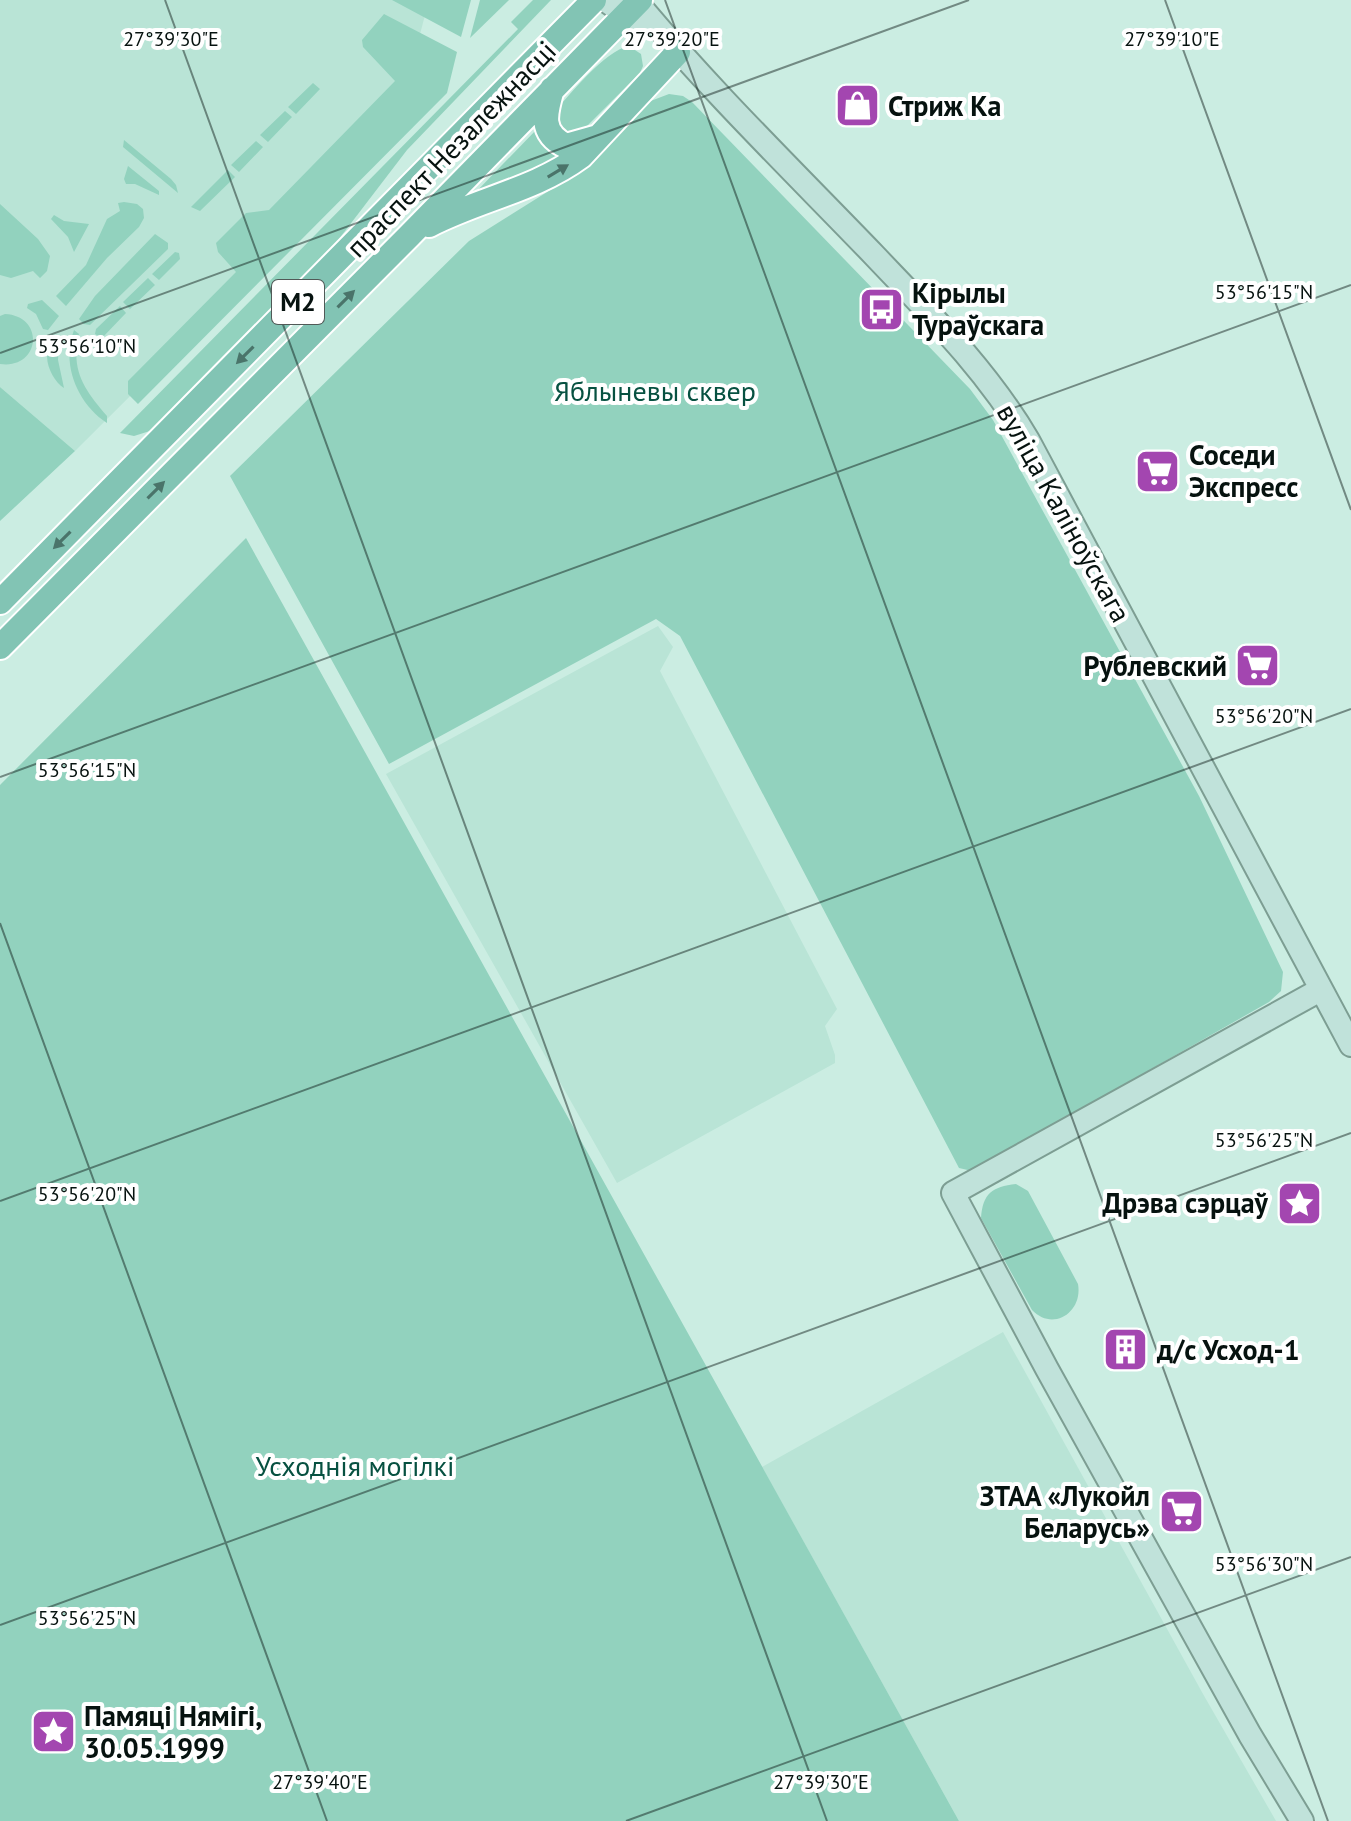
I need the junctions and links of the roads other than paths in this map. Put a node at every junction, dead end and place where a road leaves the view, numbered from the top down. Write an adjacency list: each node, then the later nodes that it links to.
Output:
1 (594, 0): 8 (main road, праспект Незалежнасці / М2, one-way to 8)
2 (605, 0): 3 (main road, вуліца Каліноўскага)
3 (634, 4): 4 (main road, вуліца Каліноўскага); 5 (main road, праспект Незалежнасці / М2)
4 (678, 52): 6 (main road); 10 (main road, вуліца Каліноўскага)
5 (552, 89): 6 (main road); 7 (main road, праспект Незалежнасці / М2)
6 (600, 136): 7 (main road, one-way to 6)
7 (410, 235): 9 (main road, праспект Незалежнасці / М2, one-way to 7)
8 (0, 602)
9 (0, 647)
10 (1320, 990): 11 (main road, вуліца Каліноўскага); 12 (main road)
11 (1351, 1045)
12 (1302, 1821)

